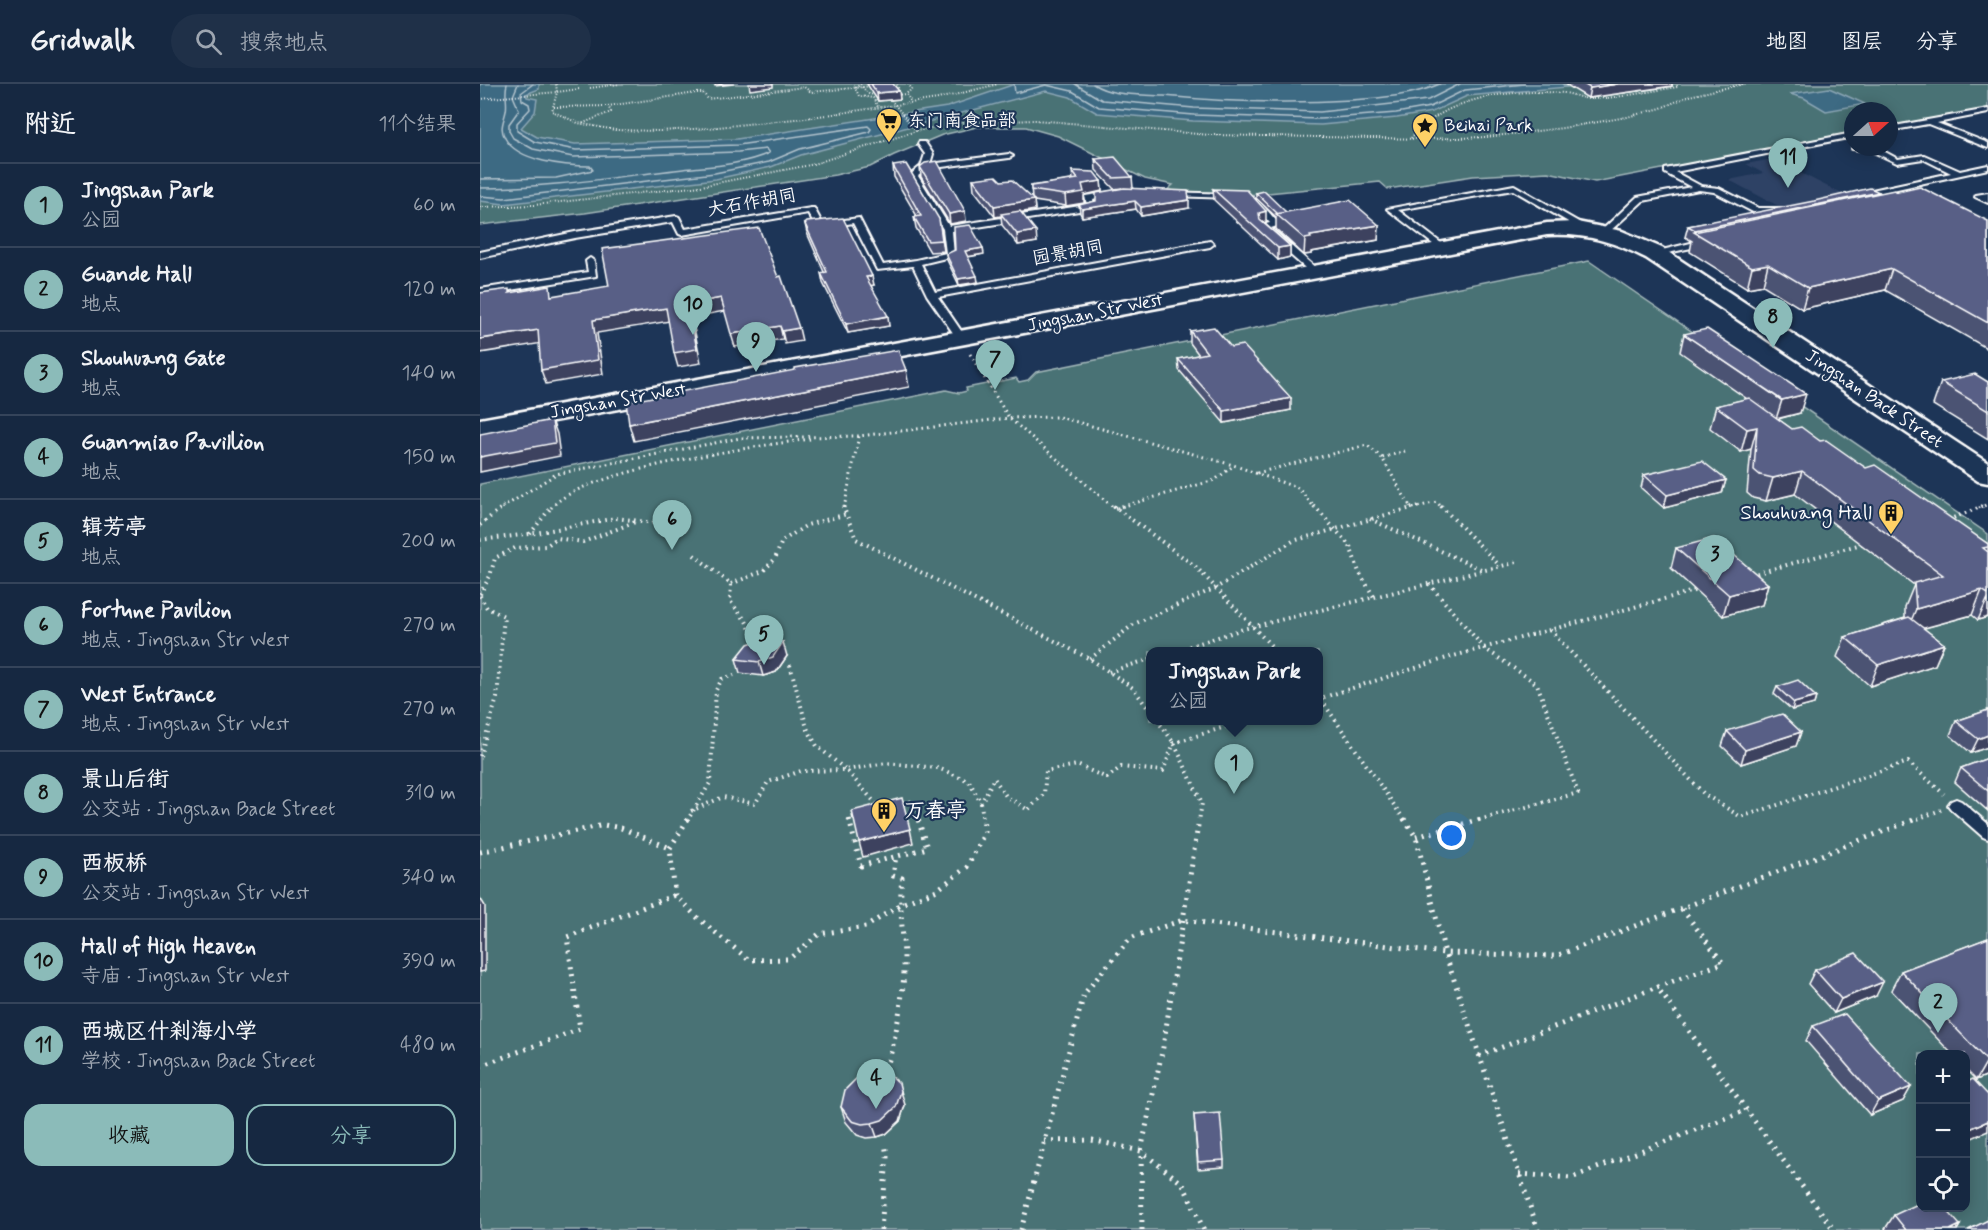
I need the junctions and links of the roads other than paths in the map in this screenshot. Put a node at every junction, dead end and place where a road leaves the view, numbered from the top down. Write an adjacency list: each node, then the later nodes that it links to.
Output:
1 (1988, 111): 2 (lane)
2 (1929, 122): 3 (lane); 8 (lane)
3 (1898, 127)
4 (1844, 136): 5 (lane)
5 (1836, 137): 6 (lane); 15 (lane)
6 (1844, 141)
7 (922, 144): 11 (lane)
8 (1988, 146)
9 (1009, 156): 11 (lane)
10 (1887, 156): 13 (lane)
11 (925, 167): 27 (lane)
12 (1988, 167): 13 (lane)
13 (1958, 172): 20 (lane)
14 (1104, 185): 17 (lane)
15 (1699, 188): 24 (lane); 28 (lane)
16 (1124, 192): 17 (lane)
17 (1111, 194): 27 (lane)
18 (1161, 194): 21 (lane)
19 (1988, 195): 23 (lane)
20 (1855, 196)
21 (1239, 197)
22 (1250, 198): 26 (lane)
23 (1988, 201)
24 (1797, 208)
25 (1287, 223): 26 (lane)
26 (1276, 225): 36 (lane)
27 (947, 229): 35 (lane)
28 (1595, 230): 31 (street, Jingshan Str West); 31 (lane); 32 (street, Jingshan Back Street)
29 (1711, 241): 32 (lane)
30 (1210, 244): 38 (lane, 园景胡同)
31 (1442, 248): 36 (street, Jingshan Str West)
32 (1654, 253): 41 (street, Jingshan Back Street)
33 (480, 255): 35 (lane, 大石作胡同)
34 (590, 261): 37 (lane)
35 (915, 263): 38 (lane)
36 (1315, 272): 39 (street, Jingshan Str West)
37 (480, 292)
38 (932, 295): 39 (lane)
39 (961, 338): 40 (street, Jingshan Str West)
40 (480, 427)
41 (1988, 475)
42 (1956, 805): 43 (lane)
43 (1988, 833)

